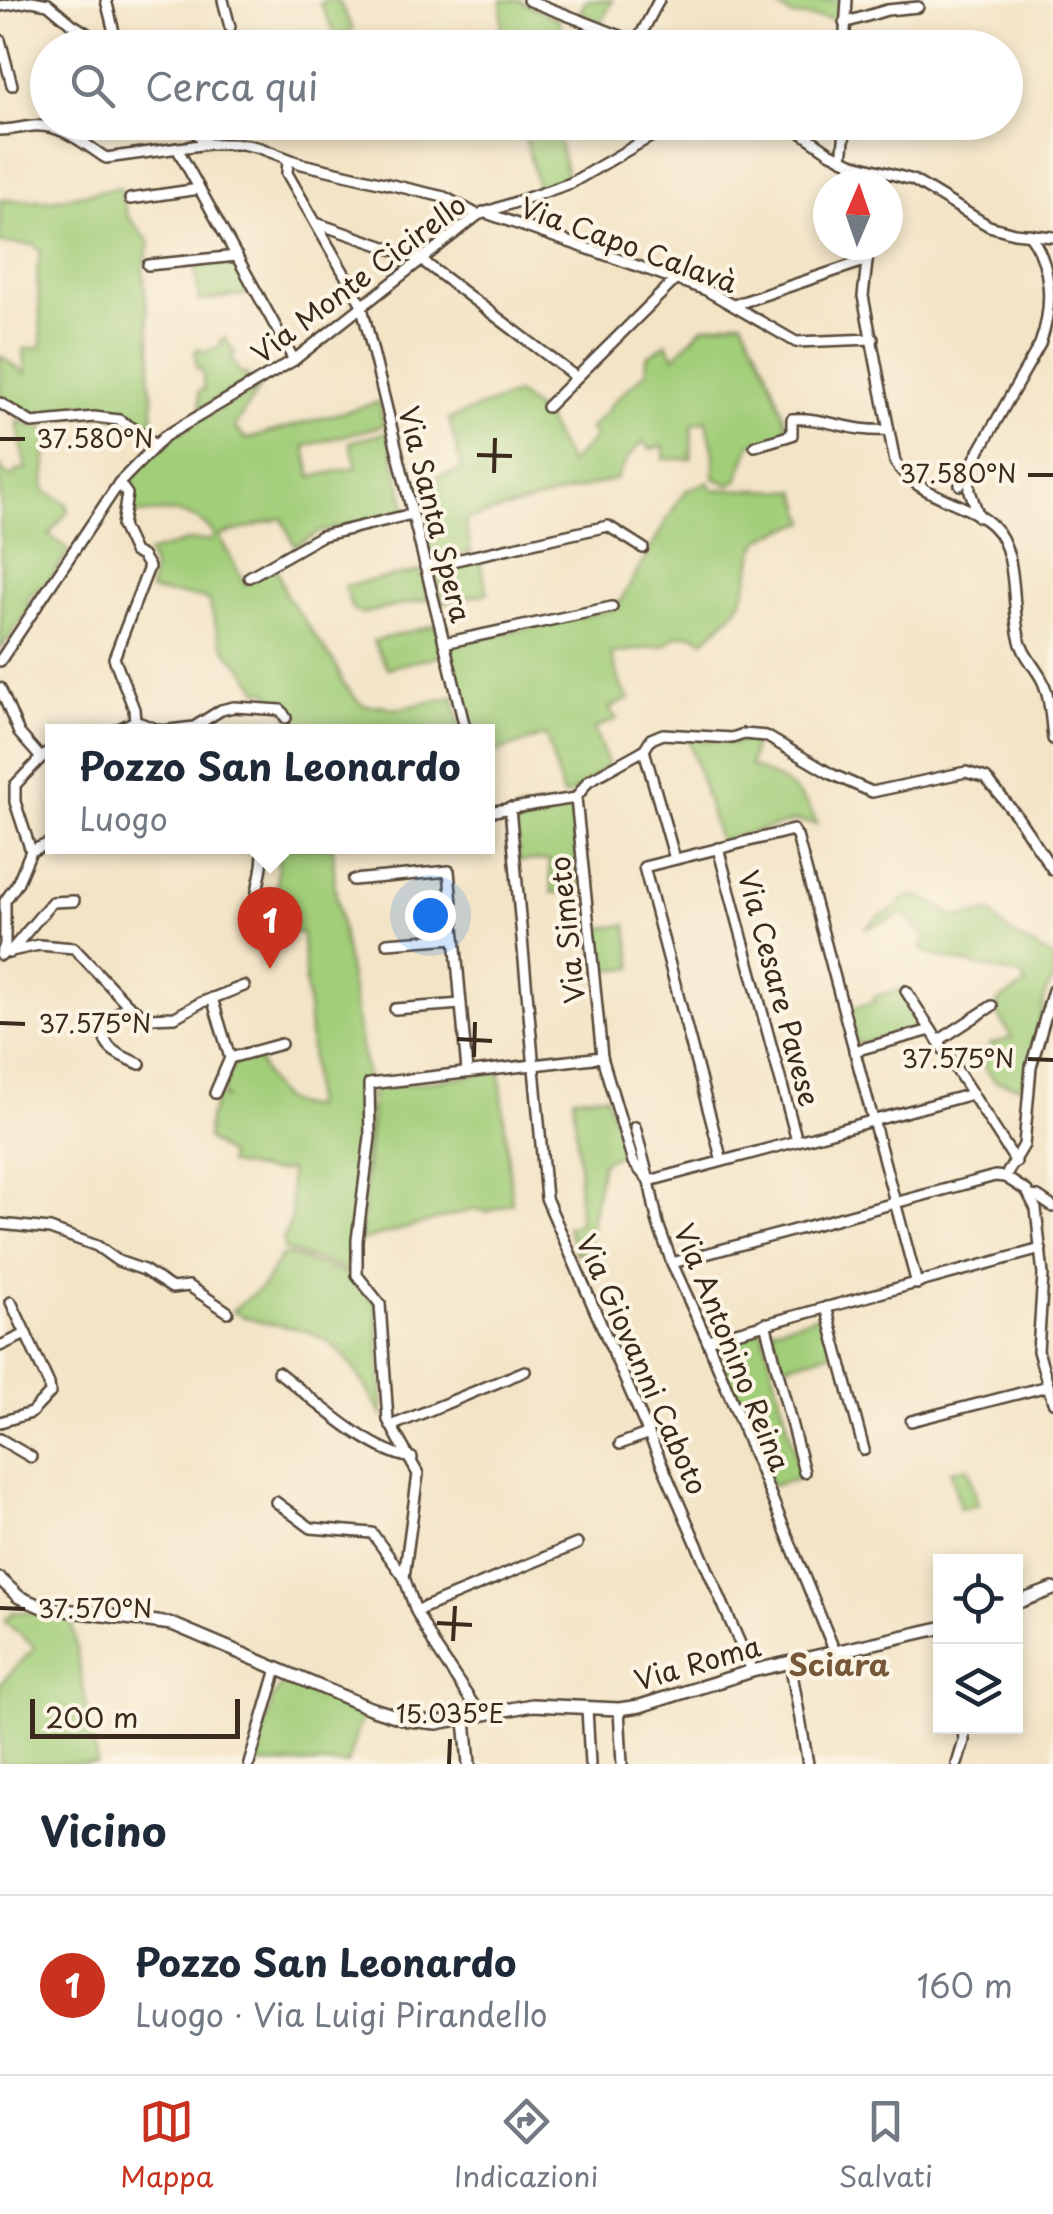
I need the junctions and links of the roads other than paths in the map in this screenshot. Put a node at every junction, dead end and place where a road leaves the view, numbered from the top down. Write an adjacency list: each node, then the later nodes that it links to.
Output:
1 (106, 0): 11 (street)
2 (223, 0): 9 (street)
3 (528, 0): 12 (street)
4 (659, 0): 13 (street)
5 (846, 0): 8 (street)
6 (0, 6): 10 (street)
7 (918, 7): 8 (street)
8 (844, 22): 14 (street)
9 (230, 27)
10 (82, 30)
11 (114, 30)
12 (600, 30)
13 (645, 30)
14 (844, 30)
15 (0, 40): 16 (street)
16 (12, 85)
17 (30, 127): 18 (street, Via Capo Calavà)
18 (0, 130)
19 (80, 140): 25 (street, Via Capo Calavà)
20 (204, 140): 24 (street)
21 (645, 140): 31 (street, Via Monte Cicirello)
22 (814, 140): 27 (street)
23 (846, 140): 27 (street)
24 (208, 144): 25 (street, Via Capo Calavà); 26 (street, Via Capo Calavà)
25 (176, 148): 29 (street)
26 (288, 160): 31 (street, Via Capo Calavà); 32 (street, Via Santa Spera)
27 (846, 161): 28 (street); 34 (street)
28 (848, 170)
29 (199, 189): 30 (street); 37 (street)
30 (130, 199)
31 (480, 214): 38 (street, Via Monte Cicirello); 42 (street, Via Capo Calavà)
32 (316, 223): 33 (street); 36 (street, Via Santa Spera)
33 (338, 230): 36 (street); 38 (street)
34 (1029, 234): 35 (street); 40 (street)
35 (1053, 237)
36 (328, 246): 44 (street, Via Santa Spera)
37 (237, 256): 41 (street); 46 (street)
38 (420, 259): 44 (street, Via Monte Cicirello); 47 (street)
39 (867, 260): 43 (street); 45 (street)
40 (1051, 262): 53 (street)
41 (148, 265)
42 (675, 280): 43 (street, Via Capo Calavà); 47 (street)
43 (734, 305): 45 (street, Via Capo Calavà)
44 (362, 308): 46 (street, Via Monte Cicirello); 56 (street, Via Santa Spera)
45 (872, 339): 50 (street)
46 (294, 360): 51 (street, Via Monte Cicirello)
47 (576, 377): 49 (street)
48 (0, 403): 51 (street)
49 (546, 408)
50 (888, 430): 52 (street); 57 (street)
51 (154, 445): 54 (street, Via Monte Cicirello)
52 (755, 446)
53 (970, 468): 55 (street); 57 (street)
54 (119, 483): 63 (street, Via Monte Cicirello); 66 (street)
55 (960, 486)
56 (412, 514): 59 (street, Via Santa Spera); 60 (street)
57 (980, 517): 71 (street)
58 (644, 548): 59 (street)
59 (426, 567): 62 (street, Via Santa Spera)
60 (249, 577)
61 (612, 607): 62 (street)
62 (444, 643): 70 (street, Via Santa Spera)
63 (0, 662)
64 (0, 688): 74 (street)
65 (286, 718): 69 (street)
66 (135, 722): 67 (street); 68 (street)
67 (130, 724)
68 (140, 724)
69 (198, 724)
70 (464, 724)
71 (1053, 739)
72 (644, 750): 75 (street); 82 (street); 83 (street)
73 (45, 755): 74 (street)
74 (40, 758): 80 (street)
75 (576, 798): 76 (street); 102 (street, Via Simeto)
76 (510, 808): 77 (street); 105 (street, Via Giovanni Caboto)
77 (495, 811)
78 (45, 845): 80 (street)
79 (718, 848): 82 (street); 101 (street); 111 (street, Via Cesare Pavese)
80 (31, 851): 89 (street)
81 (262, 854): 86 (street)
82 (675, 859): 112 (street)
83 (1053, 870)
84 (353, 880): 87 (street)
85 (74, 901): 89 (street)
86 (256, 917)
87 (455, 938): 88 (street); 94 (street)
88 (387, 943)
89 (3, 954): 95 (street)
90 (244, 986): 93 (street)
91 (906, 990): 98 (street)
92 (1053, 990): 113 (street)
93 (212, 998): 95 (street); 103 (street)
94 (461, 1004): 97 (street); 106 (street)
95 (128, 1006): 104 (street)
96 (992, 1006): 99 (street)
97 (395, 1009)
98 (931, 1030): 99 (street); 101 (street)
99 (938, 1042): 108 (street)
100 (281, 1044): 103 (street)
101 (854, 1051): 109 (street)
102 (602, 1057): 105 (street); 115 (street, Via Antonino Reina)
103 (230, 1058): 107 (street)
104 (140, 1064)
105 (532, 1064): 106 (street); 137 (street, Via Giovanni Caboto)
106 (467, 1071): 136 (street)
107 (215, 1093)
108 (972, 1094): 109 (street); 113 (street)
109 (872, 1120): 111 (street); 117 (street)
110 (635, 1127): 115 (street)
111 (797, 1141): 112 (street)
112 (722, 1161): 115 (street)
113 (1016, 1162): 114 (street)
114 (1005, 1177): 116 (street); 117 (street)
115 (649, 1180): 121 (street, Via Antonino Reina)
116 (1030, 1196): 118 (street); 120 (street)
117 (895, 1203): 121 (street); 122 (street)
118 (1053, 1207)
119 (0, 1224): 125 (street)
120 (1042, 1248): 122 (street); 132 (street)
121 (672, 1263): 128 (street, Via Antonino Reina)
122 (917, 1284): 124 (street)
123 (12, 1302): 127 (street)
124 (826, 1307): 126 (street); 140 (street)
125 (228, 1312)
126 (765, 1323): 128 (street); 143 (street)
127 (26, 1334): 129 (street); 135 (street)
128 (707, 1340): 152 (street, Via Antonino Reina)
129 (0, 1346)
130 (525, 1371): 136 (street)
131 (278, 1372): 142 (street)
132 (1048, 1386): 133 (street); 134 (street)
133 (1053, 1402)
134 (911, 1421)
135 (0, 1422)
136 (392, 1426): 142 (street)
137 (649, 1433): 139 (street); 155 (street, Via Giovanni Caboto)
138 (0, 1438): 141 (street)
139 (620, 1444)
140 (864, 1450)
141 (31, 1457)
142 (412, 1458): 146 (street)
143 (804, 1472)
144 (276, 1502): 146 (street)
145 (576, 1544): 150 (street)
146 (404, 1577): 150 (street)
147 (0, 1579): 154 (main road, Via Roma)
148 (1053, 1589): 149 (main road)
149 (1023, 1600)
150 (416, 1611): 158 (street)
151 (933, 1630): 152 (main road, Via Roma)
152 (835, 1652): 153 (main road, Via Roma)
153 (790, 1662): 155 (main road, Via Roma); 165 (street)
154 (277, 1670): 159 (main road, Via Roma); 161 (street)
155 (752, 1671): 157 (main road, Via Roma)
156 (587, 1708): 157 (main road, Via Roma); 158 (main road, Via Roma); 163 (street)
157 (619, 1708): 164 (street)
158 (482, 1716): 159 (main road, Via Roma)
159 (465, 1719): 162 (main road)
160 (964, 1734): 166 (street)
161 (249, 1764)
162 (468, 1764)
163 (590, 1764)
164 (622, 1764)
165 (808, 1764)
166 (958, 1764)

